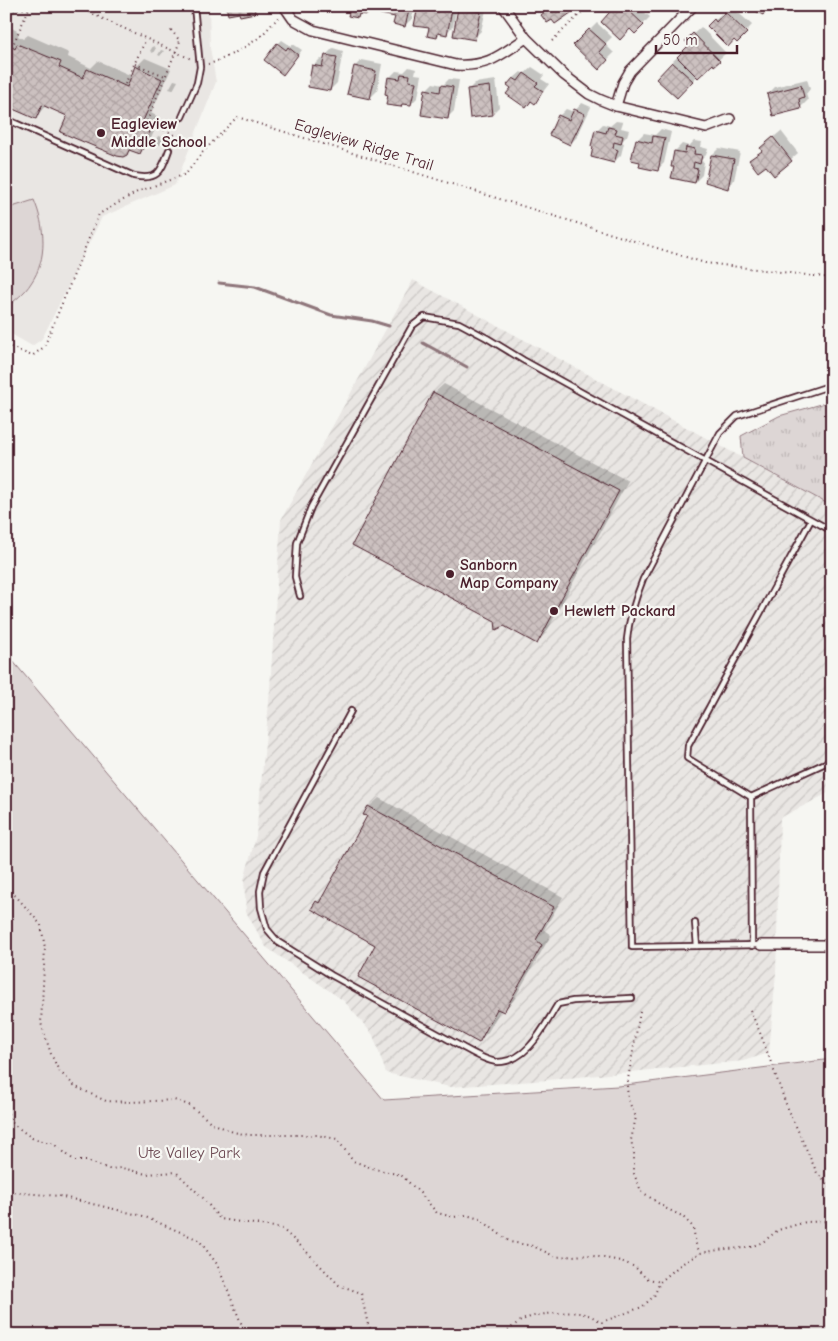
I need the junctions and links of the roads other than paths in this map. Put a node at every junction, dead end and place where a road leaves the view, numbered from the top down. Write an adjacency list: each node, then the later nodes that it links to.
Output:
1 (194, 6): 7 (lane)
2 (503, 6): 5 (street)
3 (692, 6): 6 (street)
4 (285, 9): 5 (street)
5 (526, 38): 6 (street)
6 (616, 106): 8 (street)
7 (182, 118)
8 (730, 118)
9 (6, 119): 10 (lane)
10 (170, 150)
11 (832, 385): 12 (lane)
12 (704, 461): 13 (lane); 15 (lane); 21 (lane)
13 (811, 520): 14 (lane); 18 (lane)
14 (832, 531)
15 (300, 596)
16 (351, 711): 23 (lane)
17 (832, 760): 18 (lane)
18 (751, 797): 22 (lane)
19 (696, 923): 21 (lane)
20 (832, 945): 22 (street)
21 (697, 946): 22 (lane)
22 (757, 946)
23 (632, 998)

